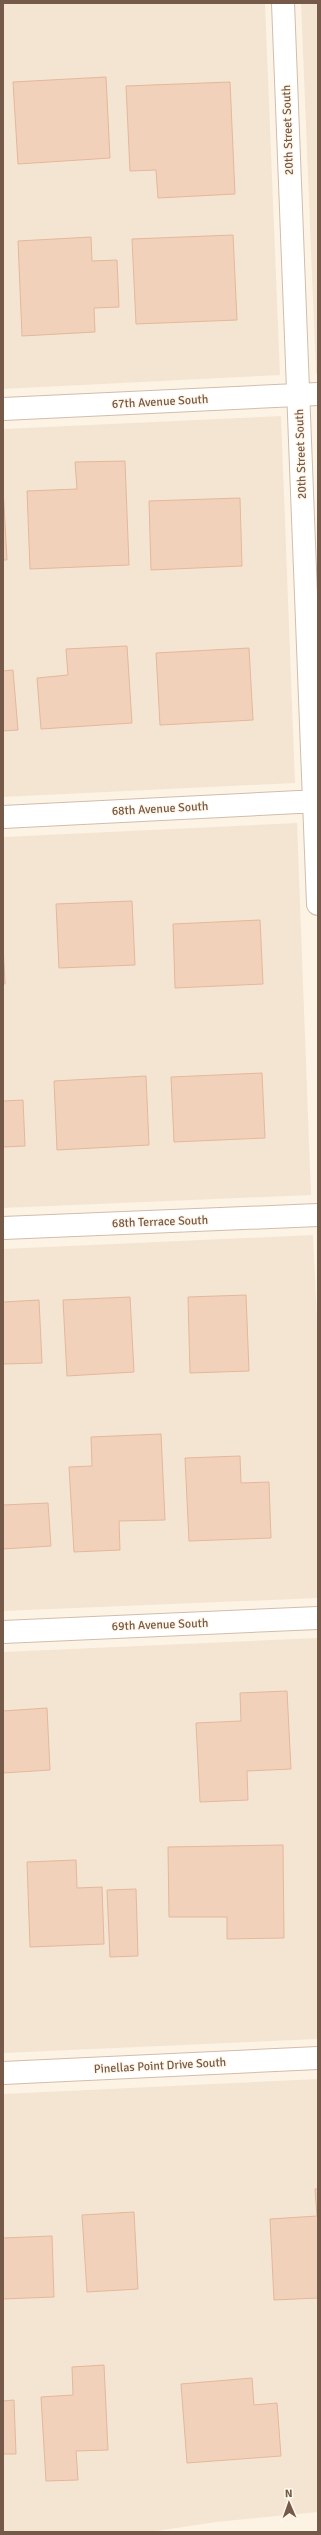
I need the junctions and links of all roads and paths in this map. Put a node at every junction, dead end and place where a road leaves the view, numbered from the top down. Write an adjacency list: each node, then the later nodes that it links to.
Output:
1 (283, 3): 2 (street, 20th Street South)
2 (308, 395): 3 (street, 67th Avenue South); 4 (street, 20th Street South)
3 (3, 409)
4 (316, 801): 5 (street, 68th Avenue South); 6 (street, 20th Street South)
5 (3, 817)
6 (318, 904)
7 (318, 1215): 8 (street, 68th Terrace South)
8 (3, 1228)
9 (318, 1618): 10 (street, 69th Avenue South)
10 (3, 1632)
11 (318, 2058): 12 (street, Pinellas Point Drive South)
12 (3, 2073)

